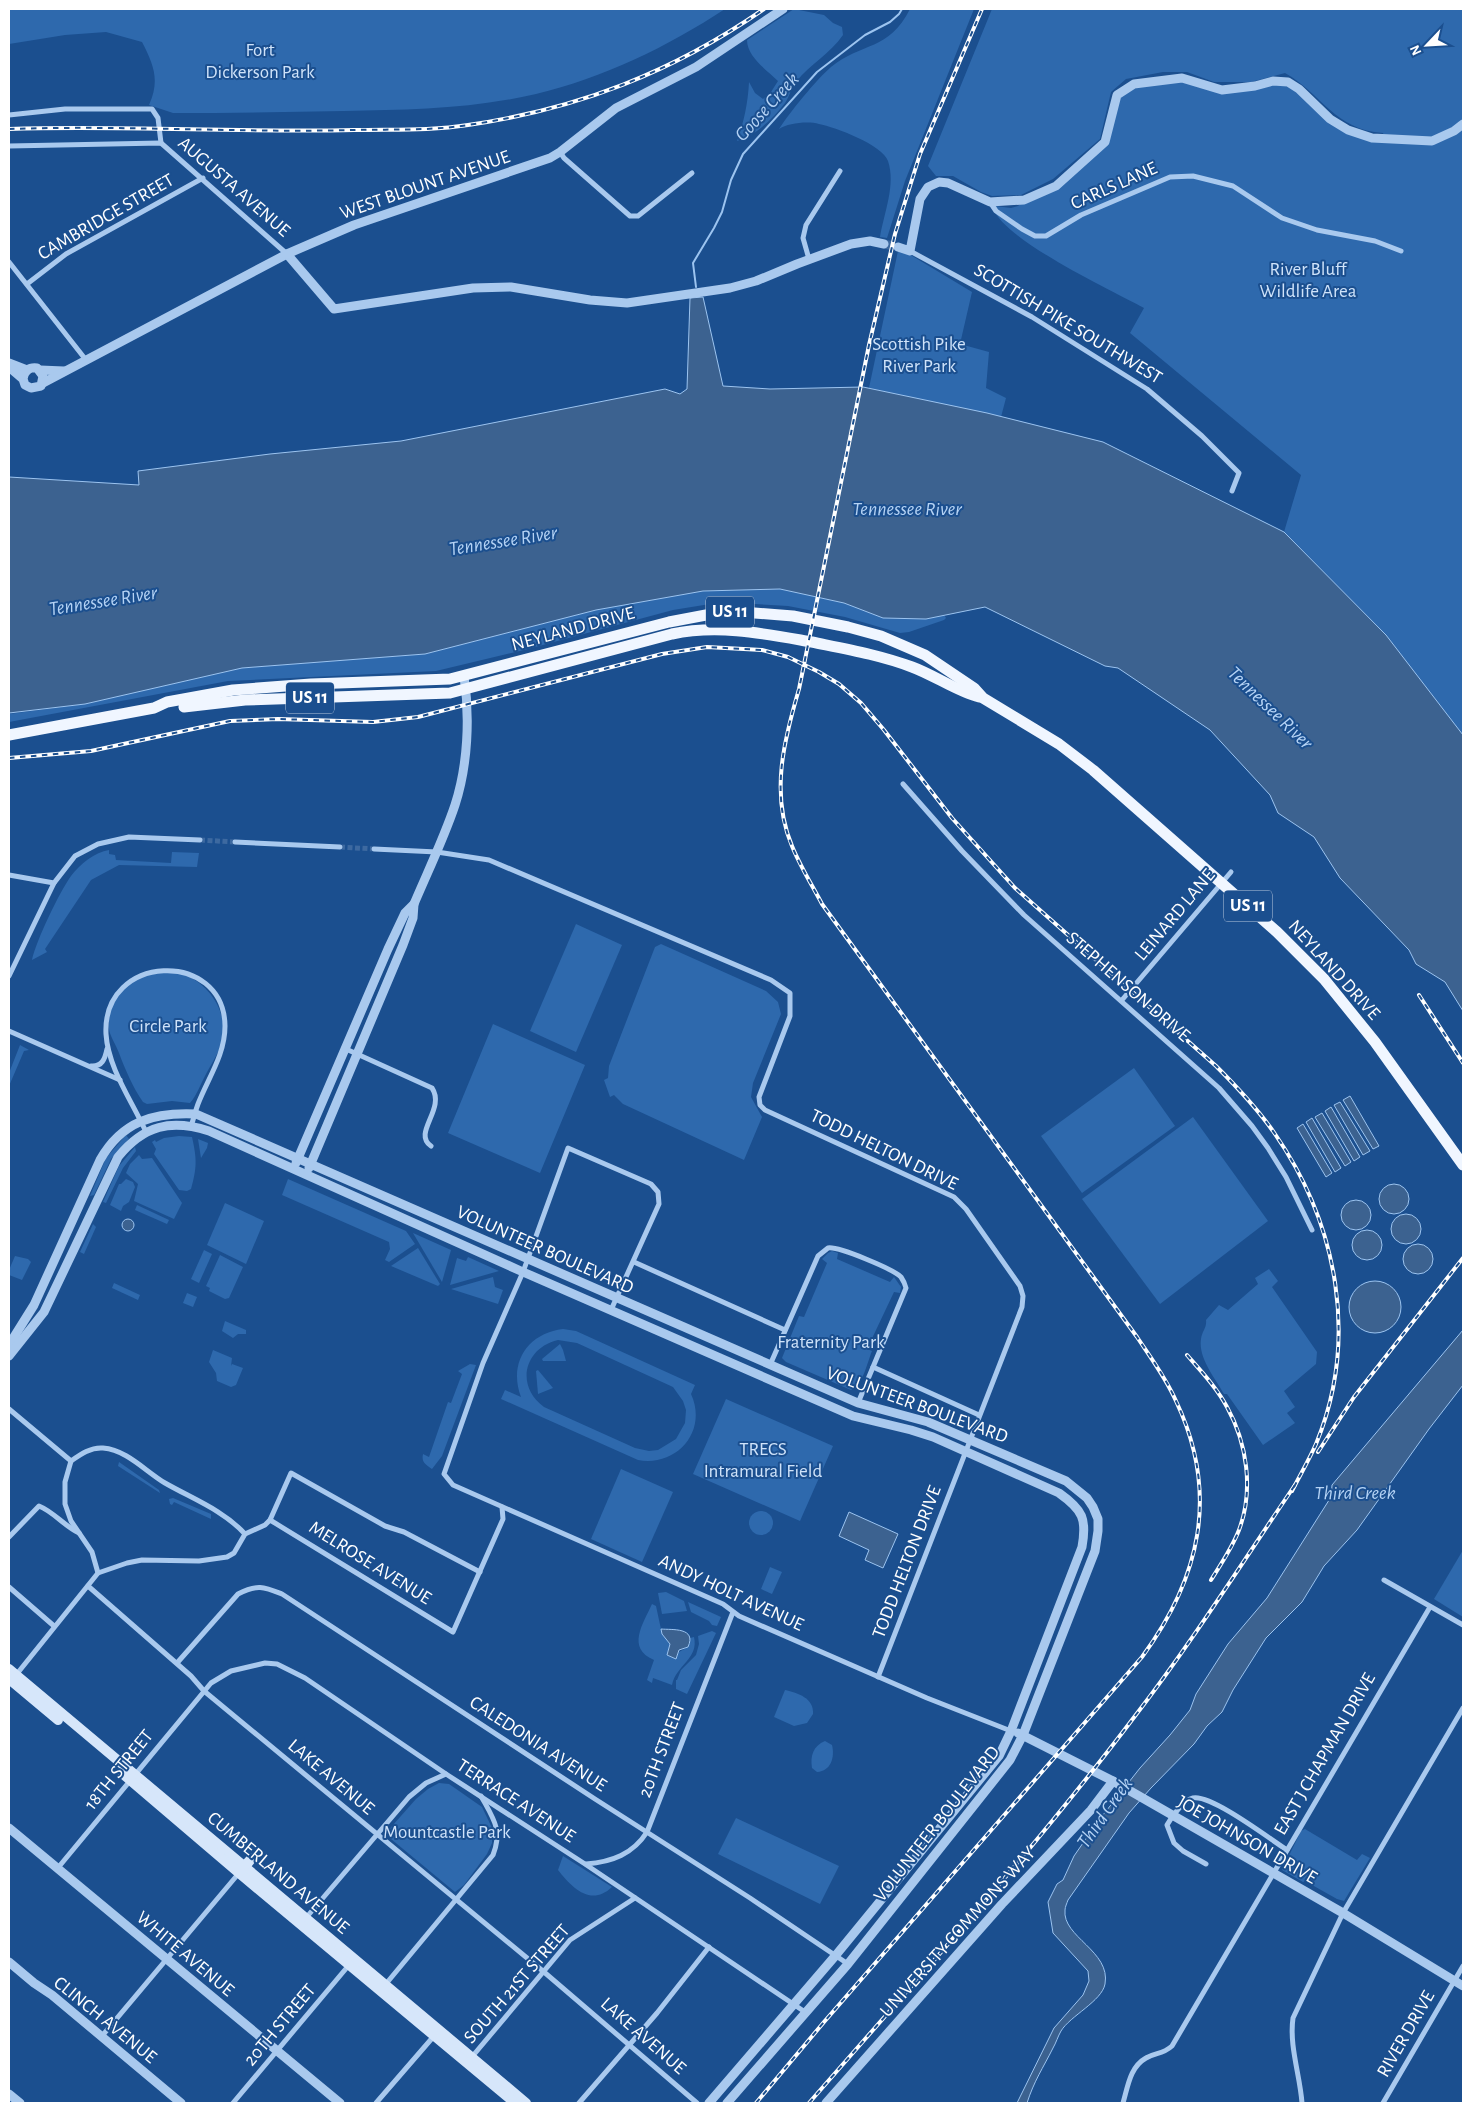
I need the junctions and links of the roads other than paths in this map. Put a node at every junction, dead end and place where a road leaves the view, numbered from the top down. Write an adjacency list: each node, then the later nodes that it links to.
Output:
1 (782, 9): 6 (street, WEST BLOUNT AVENUE)
2 (9, 115): 4 (street, AUGUSTA AVENUE)
3 (1463, 124): 10 (street)
4 (161, 143): 5 (street, AUGUSTA AVENUE); 9 (street, AUGUSTA AVENUE)
5 (9, 146)
6 (560, 152): 8 (street); 15 (street, WEST BLOUNT AVENUE)
7 (840, 171): 16 (street)
8 (692, 172)
9 (203, 178): 15 (street, AUGUSTA AVENUE); 18 (street, CAMBRIDGE STREET)
10 (990, 202): 13 (street); 14 (street, CARLS LANE)
11 (884, 244): 16 (street)
12 (898, 247): 13 (street, SCOTTISH PIKE SOUTHWEST)
13 (910, 251): 27 (street, SCOTTISH PIKE SOUTHWEST)
14 (1401, 251)
15 (287, 254): 16 (street); 19 (street, WEST BLOUNT AVENUE)
16 (809, 259)
17 (9, 262): 18 (street)
18 (27, 284): 19 (street)
19 (86, 360): 24 (street, WEST BLOUNT AVENUE)
20 (9, 363): 22 (street)
21 (9, 367): 25 (street)
22 (27, 370): 23 (street); 25 (street)
23 (40, 370): 24 (street, WEST BLOUNT AVENUE); 26 (street)
24 (64, 371): 26 (street, WEST BLOUNT AVENUE)
25 (23, 378): 26 (street)
26 (43, 383)
27 (1232, 491)
28 (464, 676): 29 (street); 30 (main road, NEYLAND DRIVE / US 11); 31 (main road, NEYLAND DRIVE / US 11)
29 (466, 690): 30 (main road, NEYLAND DRIVE / US 11); 31 (main road, NEYLAND DRIVE / US 11); 38 (street)
30 (983, 698): 41 (main road, NEYLAND DRIVE / US 11)
31 (154, 708): 32 (main road, NEYLAND DRIVE / US 11)
32 (9, 734)
33 (903, 784): 45 (street, STEPHENSON DRIVE)
34 (200, 840): 42 (street)
35 (235, 842): 36 (street)
36 (340, 847)
37 (374, 849): 38 (street)
38 (436, 852): 43 (street); 81 (street, TODD HELTON DRIVE)
39 (1231, 872): 41 (street, LEINARD LANE)
40 (9, 875): 42 (street)
41 (1221, 883): 45 (street, LEINARD LANE); 61 (main road, NEYLAND DRIVE / US 11)
42 (54, 884): 44 (street)
43 (414, 904): 48 (street); 49 (street)
44 (9, 976)
45 (1122, 1000): 66 (street, STEPHENSON DRIVE)
46 (9, 1031): 50 (street)
47 (107, 1049): 50 (street); 51 (street); 52 (street)
48 (346, 1049): 49 (street); 59 (street)
49 (357, 1054): 58 (street); 60 (street)
50 (87, 1066): 51 (street)
51 (120, 1080): 53 (street)
52 (196, 1114): 53 (street, VOLUNTEER BOULEVARD); 54 (street); 55 (street, VOLUNTEER BOULEVARD)
53 (141, 1121): 56 (street); 64 (street, VOLUNTEER BOULEVARD)
54 (191, 1126): 56 (street, VOLUNTEER BOULEVARD); 57 (street, VOLUNTEER BOULEVARD)
55 (237, 1131): 57 (street); 59 (street, VOLUNTEER BOULEVARD)
56 (146, 1132): 65 (street, VOLUNTEER BOULEVARD)
57 (227, 1139): 62 (street, VOLUNTEER BOULEVARD)
58 (431, 1146)
59 (298, 1159): 60 (street, VOLUNTEER BOULEVARD); 62 (street)
60 (310, 1164): 63 (street); 69 (street, VOLUNTEER BOULEVARD)
61 (1463, 1165)
62 (294, 1170): 63 (street, VOLUNTEER BOULEVARD)
63 (306, 1175): 71 (street, VOLUNTEER BOULEVARD)
64 (83, 1198): 65 (street); 67 (street, VOLUNTEER BOULEVARD)
65 (95, 1203): 68 (street, VOLUNTEER BOULEVARD)
66 (1312, 1230)
67 (60, 1248): 68 (street); 75 (street, VOLUNTEER BOULEVARD)
68 (71, 1253): 76 (street, VOLUNTEER BOULEVARD)
69 (527, 1260): 70 (street); 71 (street); 72 (street, VOLUNTEER BOULEVARD)
70 (634, 1262): 72 (street); 74 (street)
71 (523, 1272): 73 (street, VOLUNTEER BOULEVARD); 85 (street, ANDY HOLT AVENUE)
72 (617, 1299): 73 (street); 77 (street, VOLUNTEER BOULEVARD)
73 (611, 1310): 83 (street, VOLUNTEER BOULEVARD)
74 (785, 1330): 77 (street); 78 (street)
75 (9, 1345)
76 (9, 1356)
77 (769, 1366): 79 (street, VOLUNTEER BOULEVARD)
78 (873, 1367): 79 (street); 81 (street)
79 (858, 1403): 82 (street, VOLUNTEER BOULEVARD)
80 (9, 1409): 84 (street)
81 (980, 1415): 82 (street, TODD HELTON DRIVE)
82 (971, 1439): 83 (street, TODD HELTON DRIVE); 86 (street, VOLUNTEER BOULEVARD)
83 (966, 1452): 88 (street, VOLUNTEER BOULEVARD); 102 (street, TODD HELTON DRIVE)
84 (71, 1460): 89 (street); 90 (street)
85 (502, 1507): 92 (street); 98 (street, ANDY HOLT AVENUE)
86 (1098, 1519): 88 (street); 107 (street, VOLUNTEER BOULEVARD)
87 (270, 1520): 90 (street); 92 (street); 92 (street, MELROSE AVENUE)
88 (1084, 1522): 106 (street, VOLUNTEER BOULEVARD)
89 (80, 1533): 91 (street); 93 (street)
90 (245, 1534): 93 (street)
91 (9, 1537)
92 (480, 1572)
93 (98, 1573): 95 (street)
94 (1384, 1580): 97 (street)
95 (88, 1586): 100 (street); 101 (street, LAKE AVENUE)
96 (9, 1587): 100 (street)
97 (1430, 1607): 99 (street); 115 (street, EAST J CHAPMAN DRIVE)
98 (733, 1612): 102 (street, ANDY HOLT AVENUE); 113 (street, 20TH STREET)
99 (1463, 1625)
100 (54, 1626): 103 (street)
101 (177, 1663): 104 (street, LAKE AVENUE); 113 (street, CALEDONIA AVENUE)
102 (878, 1677): 106 (street, ANDY HOLT AVENUE)
103 (11, 1679): 109 (main road, CUMBERLAND AVENUE)
104 (204, 1691): 108 (street, TERRACE AVENUE); 109 (street, 18TH STREET); 114 (street, LAKE AVENUE)
105 (1463, 1708): 124 (street)
106 (1011, 1731): 107 (street, JOE JOHNSON DRIVE); 127 (street, VOLUNTEER BOULEVARD)
107 (1023, 1735): 110 (street, JOE JOHNSON DRIVE); 131 (street, VOLUNTEER BOULEVARD)
108 (446, 1774): 111 (street, TERRACE AVENUE); 114 (street)
109 (133, 1778): 119 (street, 18TH STREET); 120 (main road, CUMBERLAND AVENUE)
110 (1112, 1781): 121 (street, JOE JOHNSON DRIVE); 155 (street, UNIVERSITY COMMONS WAY)
111 (481, 1796): 117 (street, TERRACE AVENUE); 123 (street)
112 (9, 1828): 119 (street, WHITE AVENUE)
113 (647, 1832): 117 (street, 20TH STREET); 127 (street, CALEDONIA AVENUE)
114 (377, 1835): 123 (street, LAKE AVENUE); 125 (street)
115 (1287, 1850): 118 (street); 121 (street, EAST J CHAPMAN DRIVE)
116 (252, 1858): 120 (main road)
117 (585, 1864): 122 (street, TERRACE AVENUE)
118 (1206, 1864)
119 (57, 1869): 128 (street, WHITE AVENUE)
120 (241, 1870): 125 (main road, CUMBERLAND AVENUE); 128 (street)
121 (1273, 1874): 124 (street, JOE JOHNSON DRIVE); 156 (street, EAST J CHAPMAN DRIVE)
122 (635, 1898): 126 (street, TERRACE AVENUE); 133 (street, SOUTH 21ST STREET)
123 (456, 1901): 133 (street, LAKE AVENUE); 135 (street)
124 (1343, 1914): 134 (street, JOE JOHNSON DRIVE); 157 (street)
125 (303, 1921): 130 (main road, CUMBERLAND AVENUE)
126 (709, 1947): 136 (street, TERRACE AVENUE); 140 (street)
127 (836, 1956): 131 (street, CALEDONIA AVENUE); 136 (street, VOLUNTEER BOULEVARD)
128 (166, 1960): 139 (street); 141 (street, WHITE AVENUE)
129 (9, 1962): 139 (street, CLINCH AVENUE)
130 (352, 1962): 135 (main road, CUMBERLAND AVENUE); 138 (main road, CUMBERLAND AVENUE); 141 (street, 20TH STREET)
131 (848, 1964): 137 (street, VOLUNTEER BOULEVARD)
132 (1463, 1966): 134 (street, RIVER DRIVE)
133 (544, 1972): 140 (street, LAKE AVENUE); 142 (street, SOUTH 21ST STREET)
134 (1459, 1983): 158 (street, RIVER DRIVE)
135 (385, 1985): 138 (main road, CUMBERLAND AVENUE)
136 (794, 2003): 137 (street, TERRACE AVENUE); 153 (street, VOLUNTEER BOULEVARD)
137 (805, 2012): 154 (street, VOLUNTEER BOULEVARD)
138 (436, 2033): 142 (main road, CUMBERLAND AVENUE); 148 (street, SOUTH 21ST STREET); 149 (main road, CUMBERLAND AVENUE)
139 (102, 2036): 145 (street, CLINCH AVENUE)
140 (629, 2044): 151 (street); 152 (street, LAKE AVENUE)
141 (278, 2051): 146 (street, 20TH STREET); 147 (street, WHITE AVENUE)
142 (472, 2058): 150 (main road, CUMBERLAND AVENUE)
143 (9, 2094): 144 (street)
144 (20, 2103)
145 (181, 2103)
146 (233, 2103)
147 (340, 2103)
148 (376, 2103)
149 (515, 2103)
150 (526, 2103)
151 (579, 2103)
152 (697, 2103)
153 (709, 2103)
154 (727, 2103)
155 (826, 2103)
156 (1123, 2103)
157 (1302, 2103)
158 (1383, 2103)

